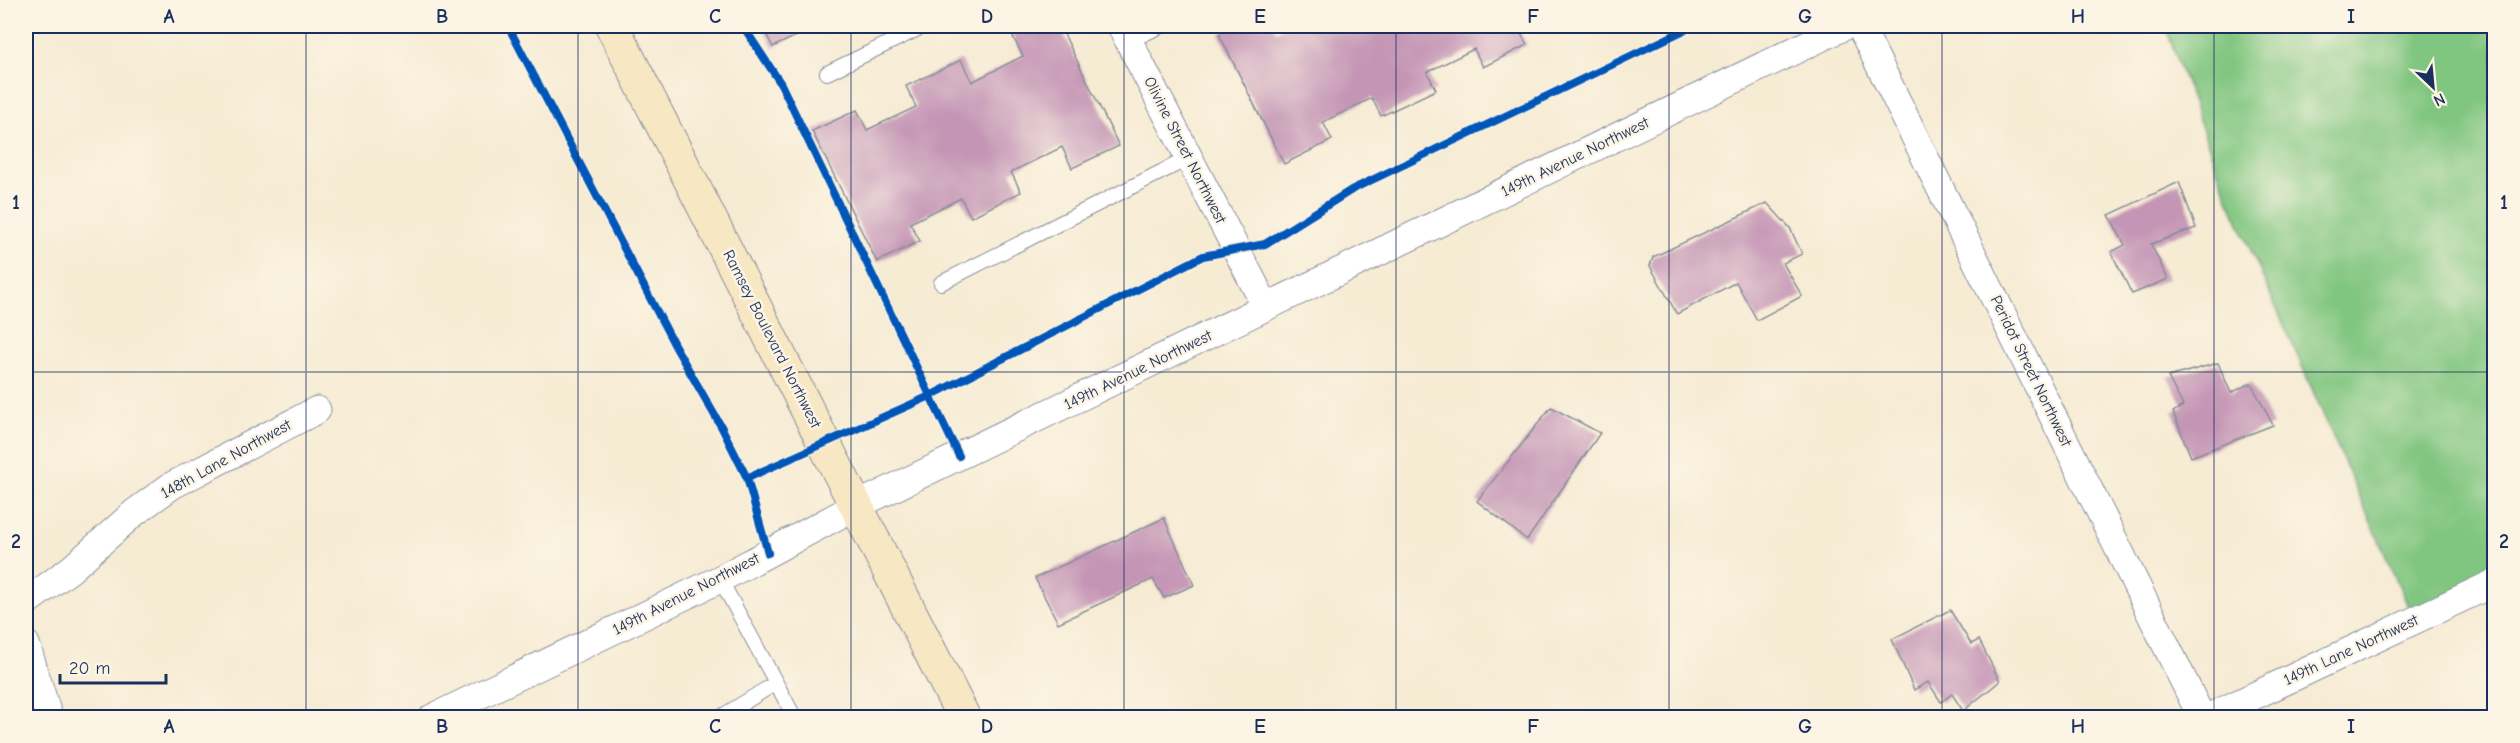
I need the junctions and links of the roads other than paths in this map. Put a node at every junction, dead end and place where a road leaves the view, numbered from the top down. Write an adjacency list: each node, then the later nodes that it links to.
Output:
1 (612, 26): 12 (street, Ramsey Boulevard Northwest)
2 (924, 26): 7 (lane)
3 (1161, 26): 6 (lane)
4 (1845, 26): 10 (street, 149th Avenue Northwest)
5 (1860, 26): 23 (street, Peridot Street Northwest)
6 (1125, 33): 8 (street, Olivine Street Northwest)
7 (827, 73)
8 (1189, 158): 9 (lane); 10 (street, Olivine Street Northwest)
9 (941, 283)
10 (1266, 307): 12 (street, 149th Avenue Northwest)
11 (317, 410): 15 (street, 148th Lane Northwest)
12 (856, 506): 13 (street, 149th Avenue Northwest); 22 (street, Ramsey Boulevard Northwest)
13 (720, 579): 17 (lane); 19 (street, 149th Avenue Northwest)
14 (2494, 582): 24 (street, 149th Lane Northwest)
15 (26, 602)
16 (26, 644): 18 (street)
17 (776, 683): 20 (lane); 21 (lane)
18 (50, 717)
19 (432, 717)
20 (719, 717)
21 (795, 717)
22 (964, 717)
23 (2202, 717)
24 (2207, 717)

